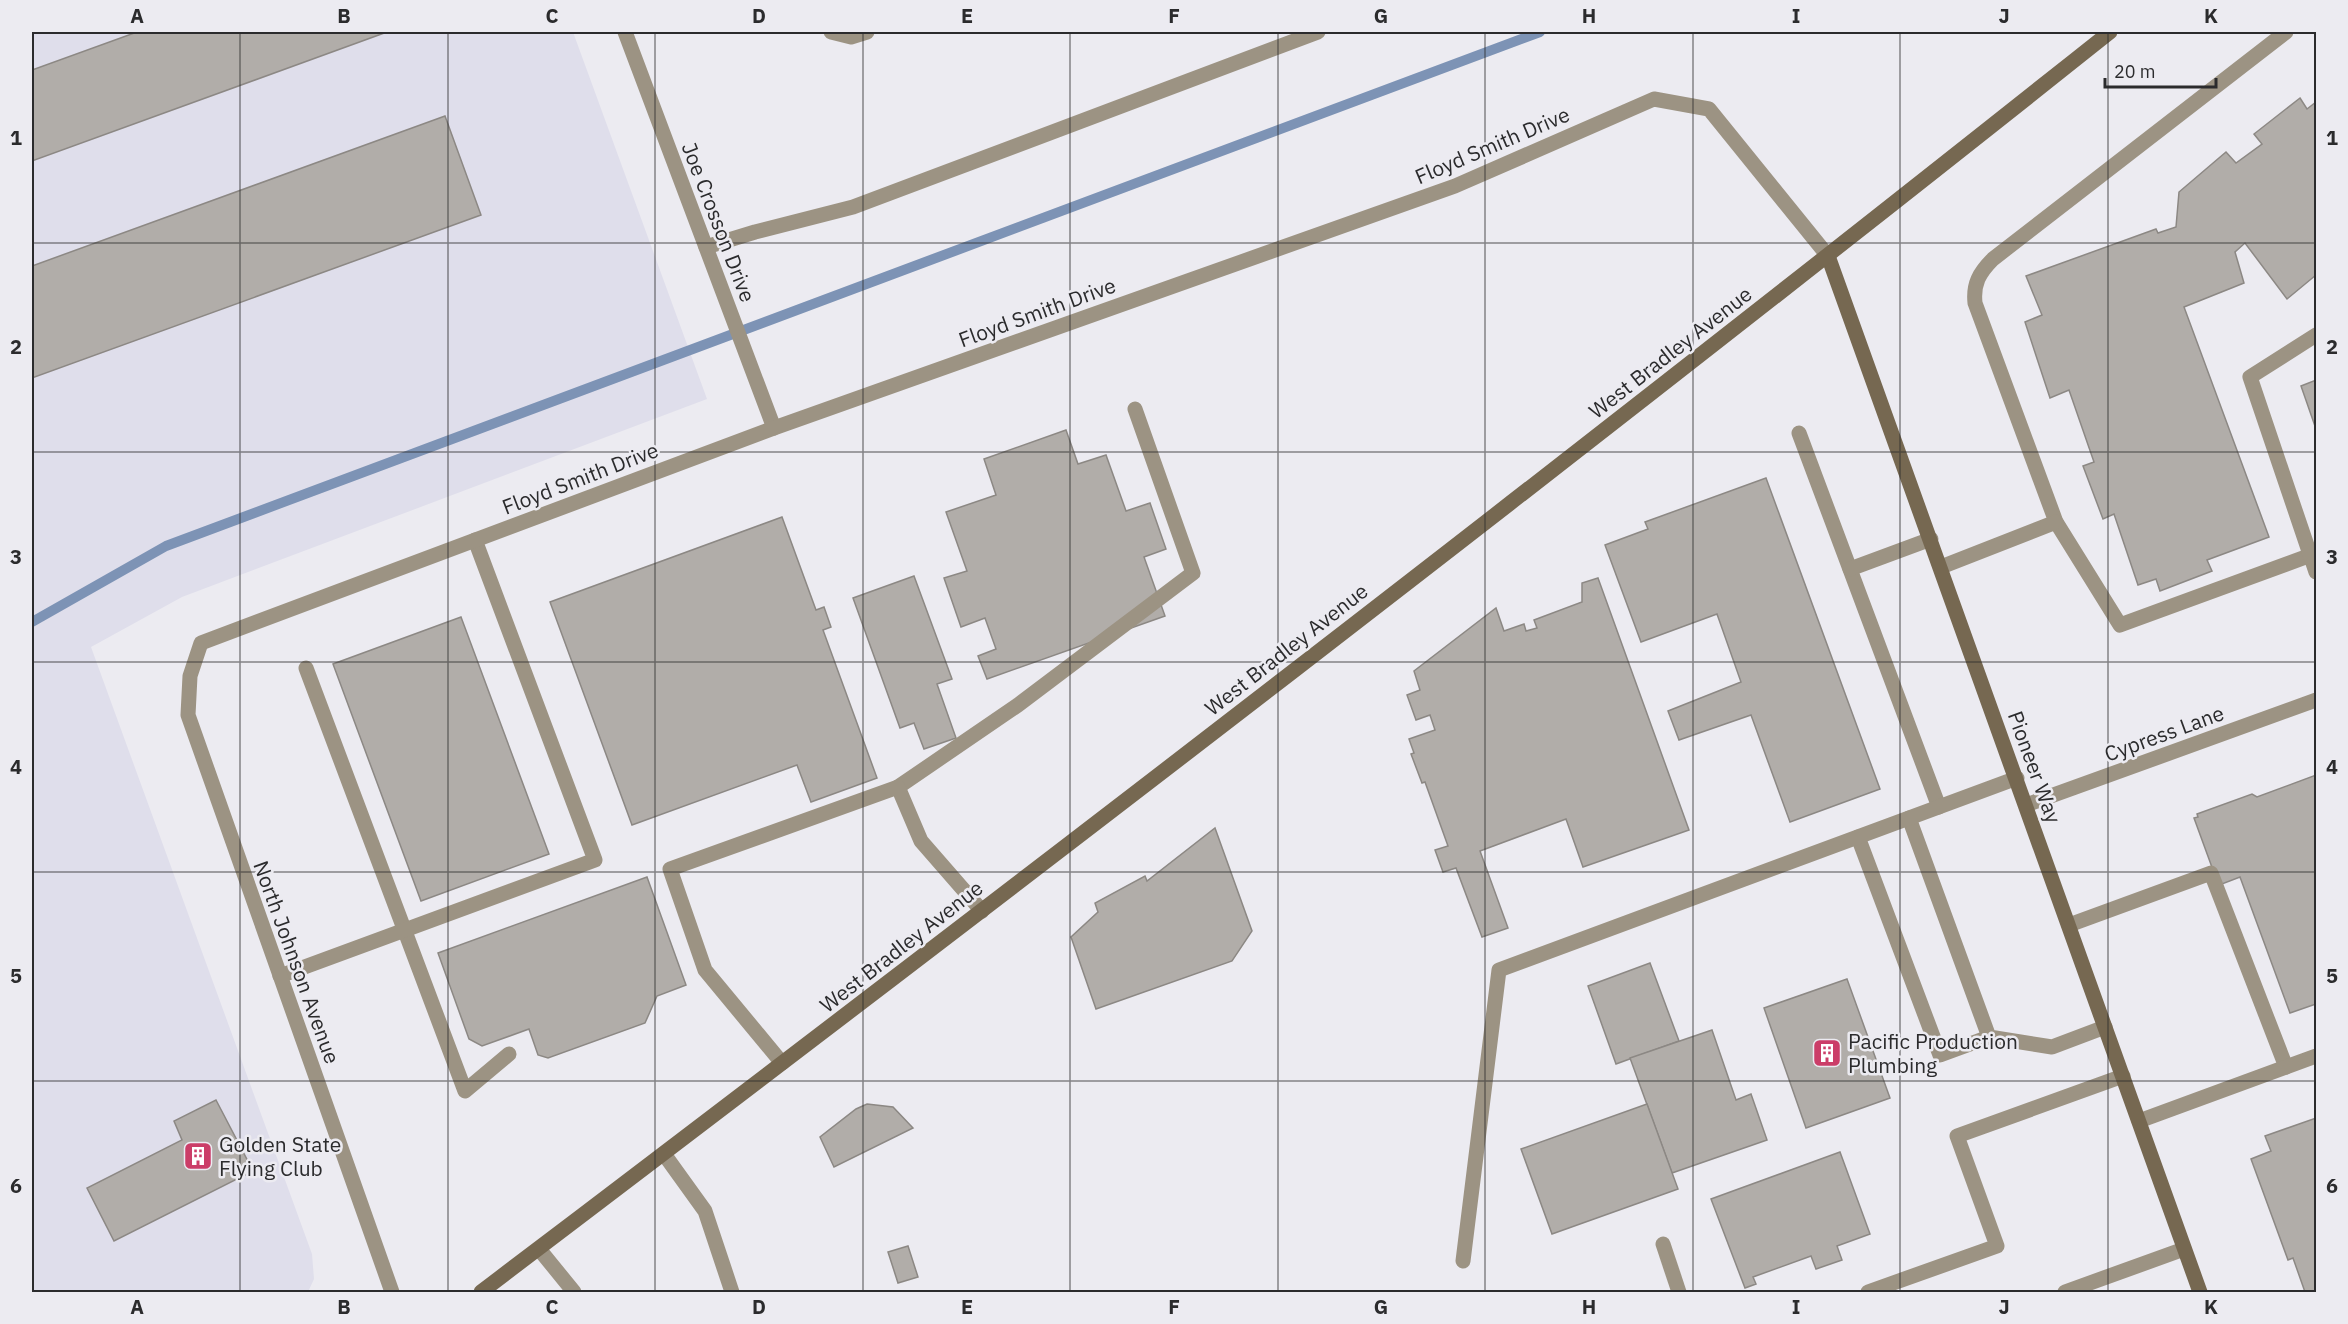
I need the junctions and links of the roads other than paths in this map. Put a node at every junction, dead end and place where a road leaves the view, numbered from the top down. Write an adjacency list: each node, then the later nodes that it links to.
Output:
1 (625, 32): 7 (street, Joe Crosson Drive)
2 (831, 32): 3 (street)
3 (867, 32)
4 (1318, 32): 7 (street)
5 (2110, 32): 8 (main road, West Bradley Avenue)
6 (2286, 32): 13 (street)
7 (706, 247): 11 (street, Joe Crosson Drive)
8 (1828, 256): 11 (street, Floyd Smith Drive); 14 (main road, Pioneer Way); 29 (main road, West Bradley Avenue)
9 (2316, 335): 16 (street)
10 (1135, 409): 24 (street)
11 (774, 428): 15 (street, Floyd Smith Drive)
12 (1799, 433): 18 (street)
13 (2056, 522): 16 (street); 17 (street)
14 (1930, 539): 17 (main road, Pioneer Way); 18 (street)
15 (475, 540): 20 (street, Floyd Smith Drive); 31 (street)
16 (2311, 555): 19 (street)
17 (1941, 567): 23 (main road, Pioneer Way)
18 (1850, 569): 26 (street)
19 (2316, 572)
20 (201, 643): 32 (street, North Johnson Avenue)
21 (306, 668): 31 (street)
22 (2316, 700): 25 (street, Cypress Lane)
23 (2017, 778): 25 (main road, Pioneer Way); 26 (street)
24 (898, 787): 29 (street); 37 (street)
25 (2026, 805): 30 (main road, Pioneer Way)
26 (1939, 807): 27 (street)
27 (1909, 818): 28 (street); 34 (street)
28 (1858, 837): 34 (street); 45 (street)
29 (982, 910): 37 (main road, West Bradley Avenue)
30 (2069, 925): 33 (main road, Pioneer Way); 38 (street)
31 (403, 930): 32 (street); 35 (street)
32 (280, 976): 46 (street, North Johnson Avenue)
33 (2106, 1027): 34 (street); 39 (main road, Pioneer Way)
34 (1989, 1037)
35 (509, 1054)
36 (2316, 1056): 38 (street)
37 (782, 1064): 41 (main road, West Bradley Avenue)
38 (2286, 1067): 40 (street)
39 (2123, 1076): 40 (main road, Pioneer Way); 51 (street)
40 (2139, 1121): 44 (main road, Pioneer Way)
41 (664, 1154): 43 (main road, West Bradley Avenue); 49 (street)
42 (1663, 1244): 50 (street)
43 (539, 1249): 47 (main road, West Bradley Avenue); 48 (street)
44 (2184, 1249): 52 (street); 53 (main road, Pioneer Way)
45 (1462, 1261)
46 (392, 1293)
47 (481, 1293)
48 (574, 1293)
49 (732, 1293)
50 (1679, 1293)
51 (1868, 1293)
52 (2065, 1293)
53 (2200, 1293)

